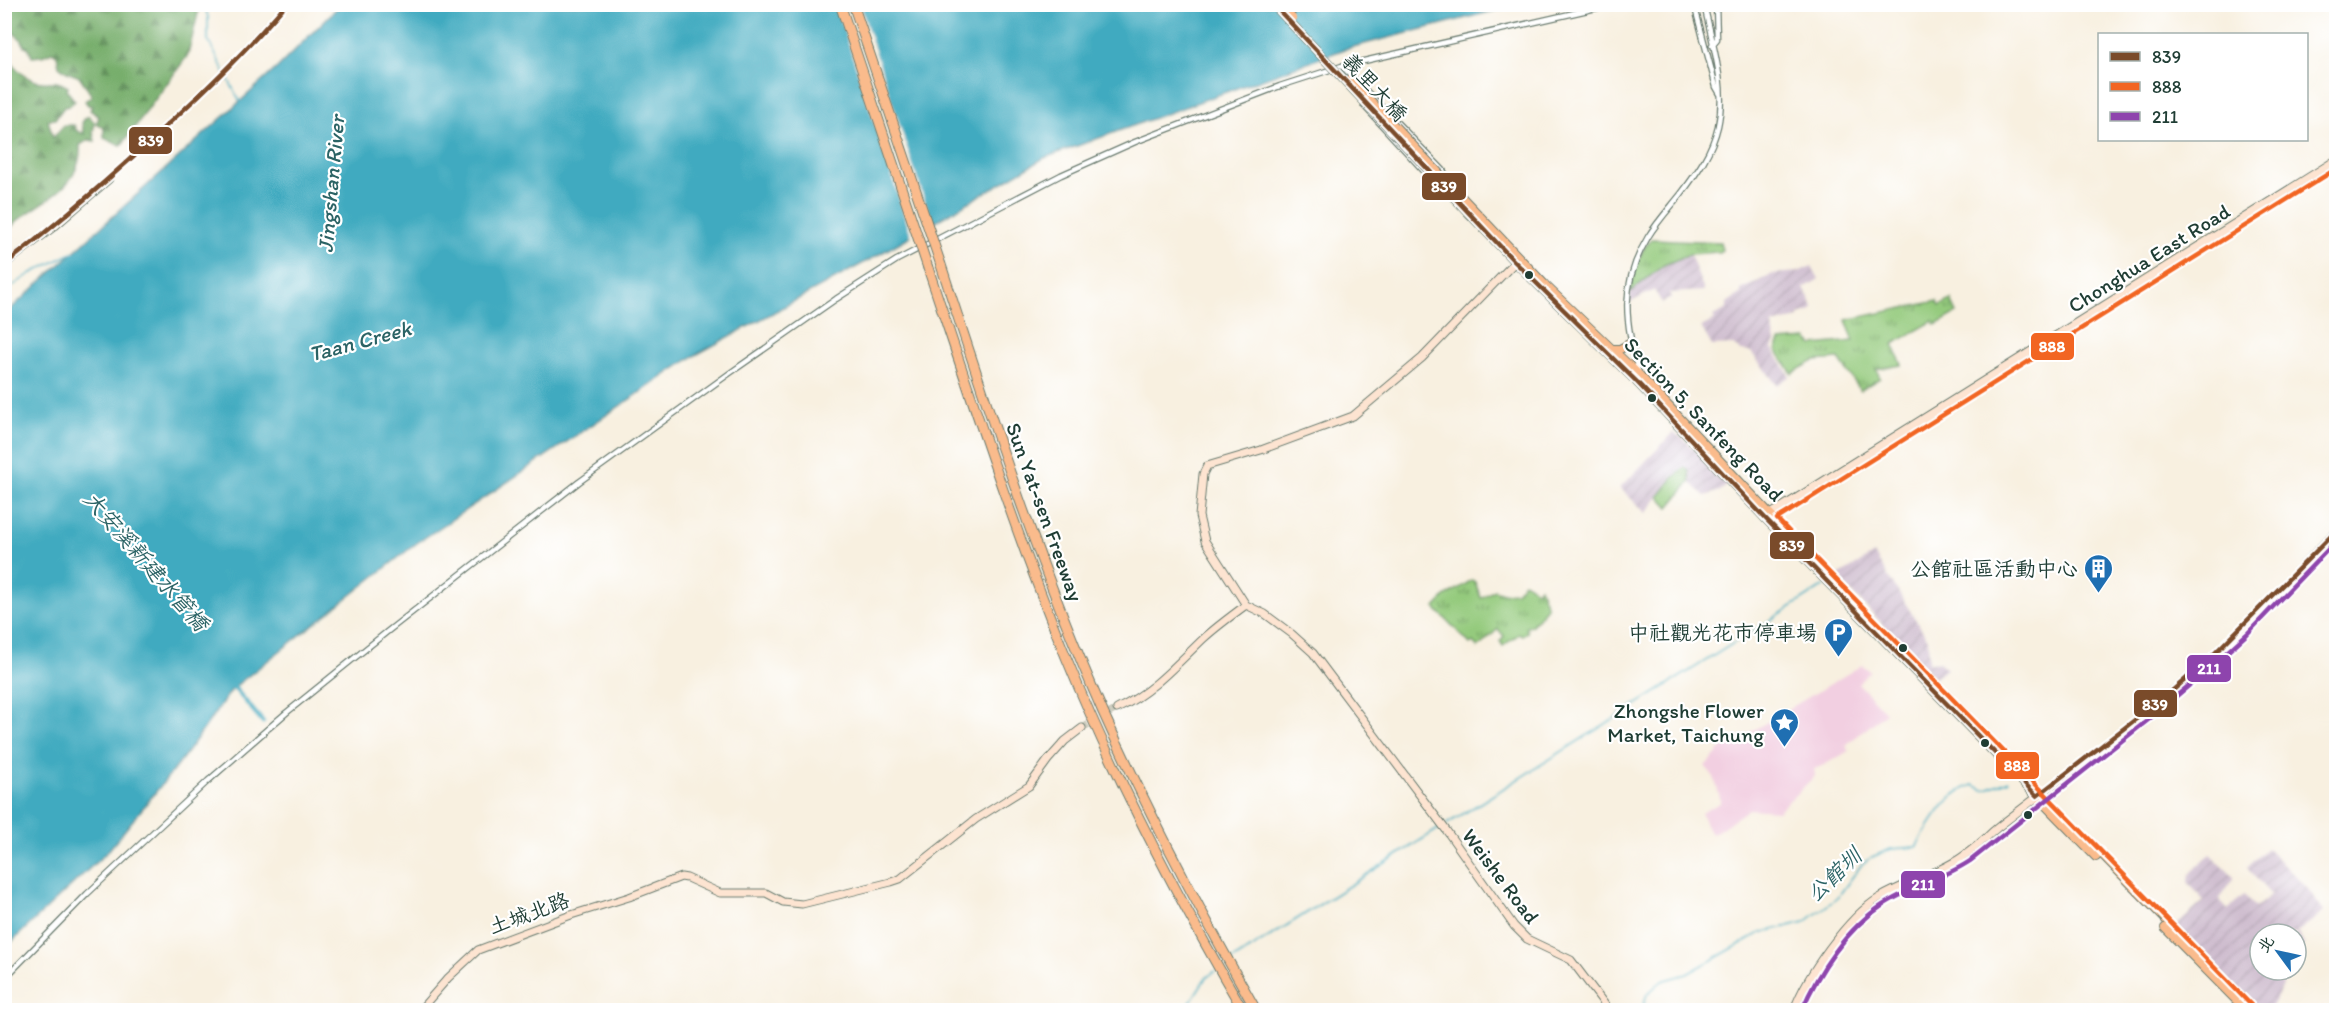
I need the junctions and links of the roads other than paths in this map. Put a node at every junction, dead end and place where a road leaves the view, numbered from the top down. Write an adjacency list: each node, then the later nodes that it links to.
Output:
1 (840, 4): 29 (highway, Sun Yat-sen Freeway, bridge)
2 (853, 4): 30 (highway, Sun Yat-sen Freeway, bridge)
3 (1273, 4): 15 (main road, 義里大橋, bridge)
4 (1280, 4): 15 (main road, 義里大橋, bridge)
5 (1614, 4): 10 (street)
6 (1694, 4): 12 (street)
7 (1704, 4): 9 (street)
8 (1716, 4): 9 (street)
9 (1712, 45): 12 (street)
10 (1342, 66): 11 (street); 15 (street)
11 (1329, 69): 15 (street); 27 (street)
12 (1722, 96): 18 (street)
13 (2337, 160): 21 (street, Chonghua East Road)
14 (109, 179): 17 (street)
15 (1452, 191): 16 (main road, Section 5, Sanfeng Road)
16 (1517, 260): 19 (main road, Section 5, Sanfeng Road); 20 (main road, Section 5, Sanfeng Road); 23 (street)
17 (4, 265)
18 (1631, 343): 19 (main road); 20 (street)
19 (1612, 349): 20 (main road, Section 5, Sanfeng Road)
20 (1638, 379): 21 (main road, Section 5, Sanfeng Road)
21 (1767, 516): 26 (main road, Section 5, Sanfeng Road)
22 (2336, 532): 26 (street)
23 (1246, 605): 24 (street); 31 (street, Weishe Road)
24 (1117, 709)
25 (1082, 728): 28 (street, 土城北路)
26 (2039, 794): 32 (street); 33 (main road, Section 5, Sanfeng Road); 34 (main road, Section 5, Sanfeng Road)
27 (4, 979)
28 (420, 1011)
29 (1243, 1011)
30 (1256, 1011)
31 (1609, 1011)
32 (1794, 1011)
33 (2246, 1011)
34 (2254, 1011)

